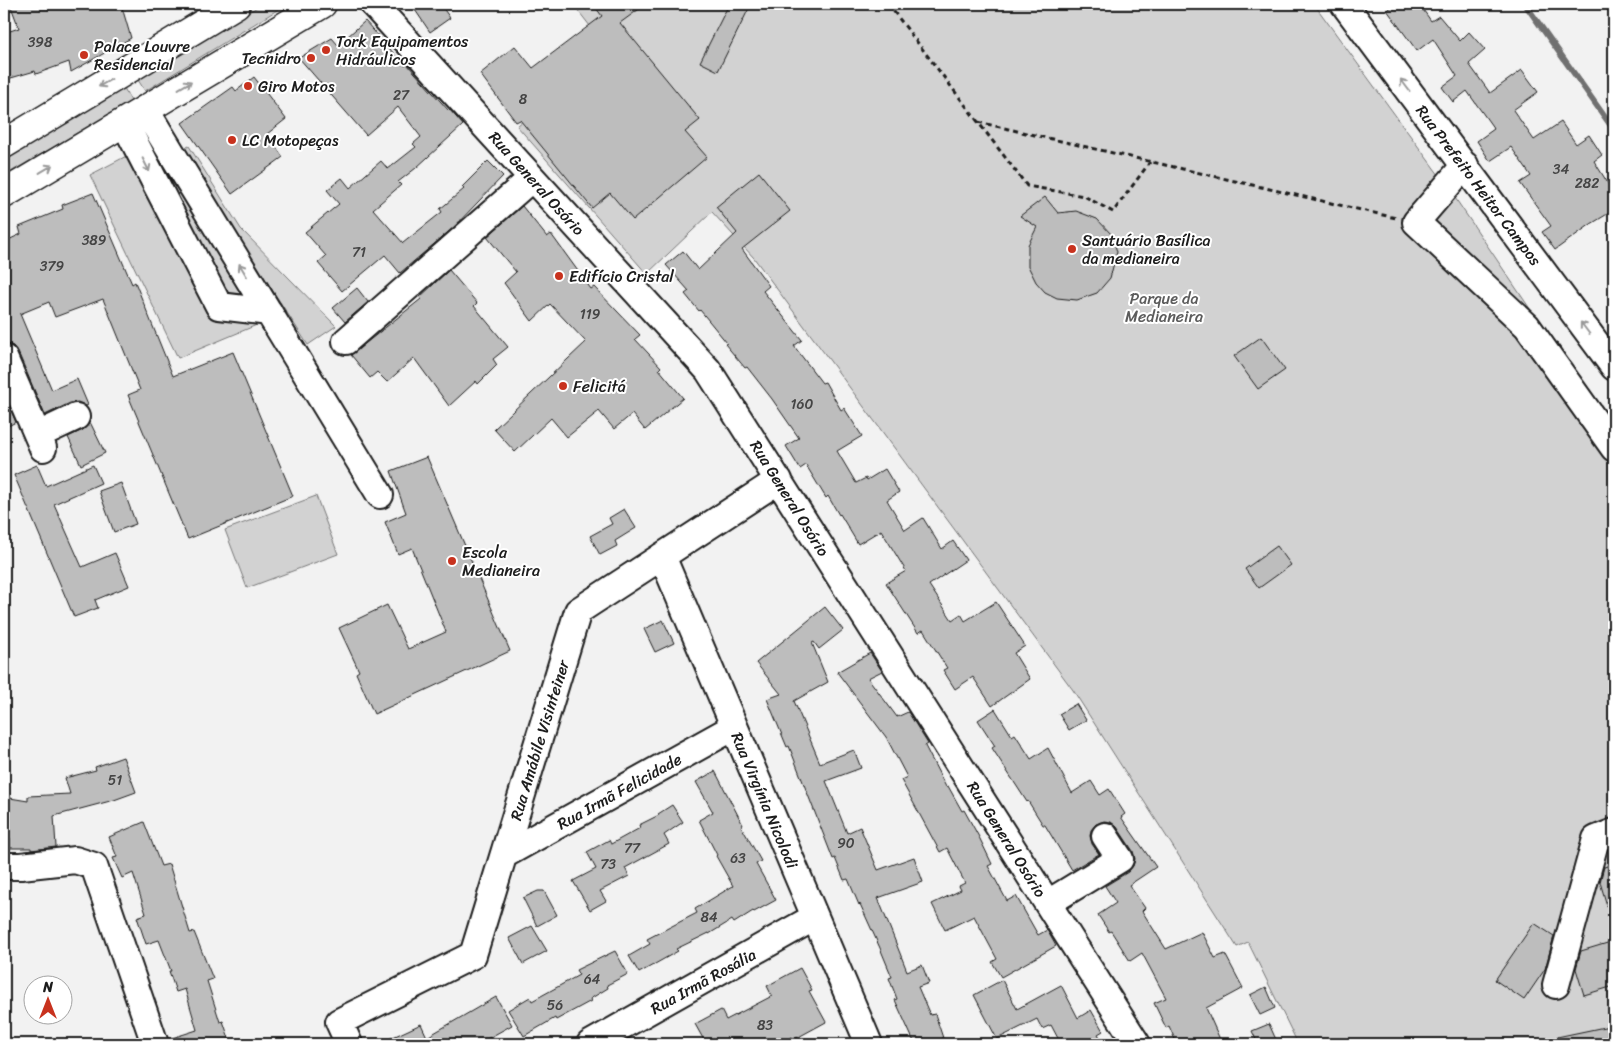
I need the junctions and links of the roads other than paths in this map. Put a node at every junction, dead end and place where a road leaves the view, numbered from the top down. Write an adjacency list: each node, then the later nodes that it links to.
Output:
1 (236, 4): 6 (main road, one-way to 6)
2 (322, 4): 5 (main road, one-way to 2)
3 (373, 4): 8 (street, Rua General Osório)
4 (1344, 4): 7 (street, Rua Prefeito Heitor Campos, one-way to 4)
5 (135, 115): 9 (main road, one-way to 5); 10 (street, one-way to 5); 10 (street, one-way to 10)
6 (4, 144)
7 (1465, 165): 13 (street, Rua Prefeito Heitor Campos, one-way to 7); 15 (street)
8 (532, 178): 11 (street); 16 (street, Rua General Osório)
9 (4, 194)
10 (269, 312): 17 (street)
11 (346, 341)
12 (4, 358): 14 (street)
13 (1614, 367)
14 (76, 417)
15 (1614, 448)
16 (778, 480): 18 (street, Rua Amábile Visinteiner); 24 (street, Rua General Osório)
17 (380, 494)
18 (662, 556): 19 (street, Rua Virgínia Nicolodi); 22 (street, Rua Amábile Visinteiner)
19 (734, 727): 22 (street, Rua Irmã Felicidade); 25 (street, Rua Virgínia Nicolodi)
20 (1614, 832): 26 (street)
21 (1104, 836): 24 (street)
22 (504, 855): 27 (street, Rua Amábile Visinteiner)
23 (4, 866): 28 (street)
24 (1048, 903): 31 (street, Rua General Osório)
25 (815, 917): 29 (street, Rua Irmã Rosália); 30 (street, Rua Virgínia Nicolodi)
26 (1556, 986)
27 (344, 1033)
28 (154, 1044)
29 (590, 1044)
30 (869, 1044)
31 (1137, 1044)

